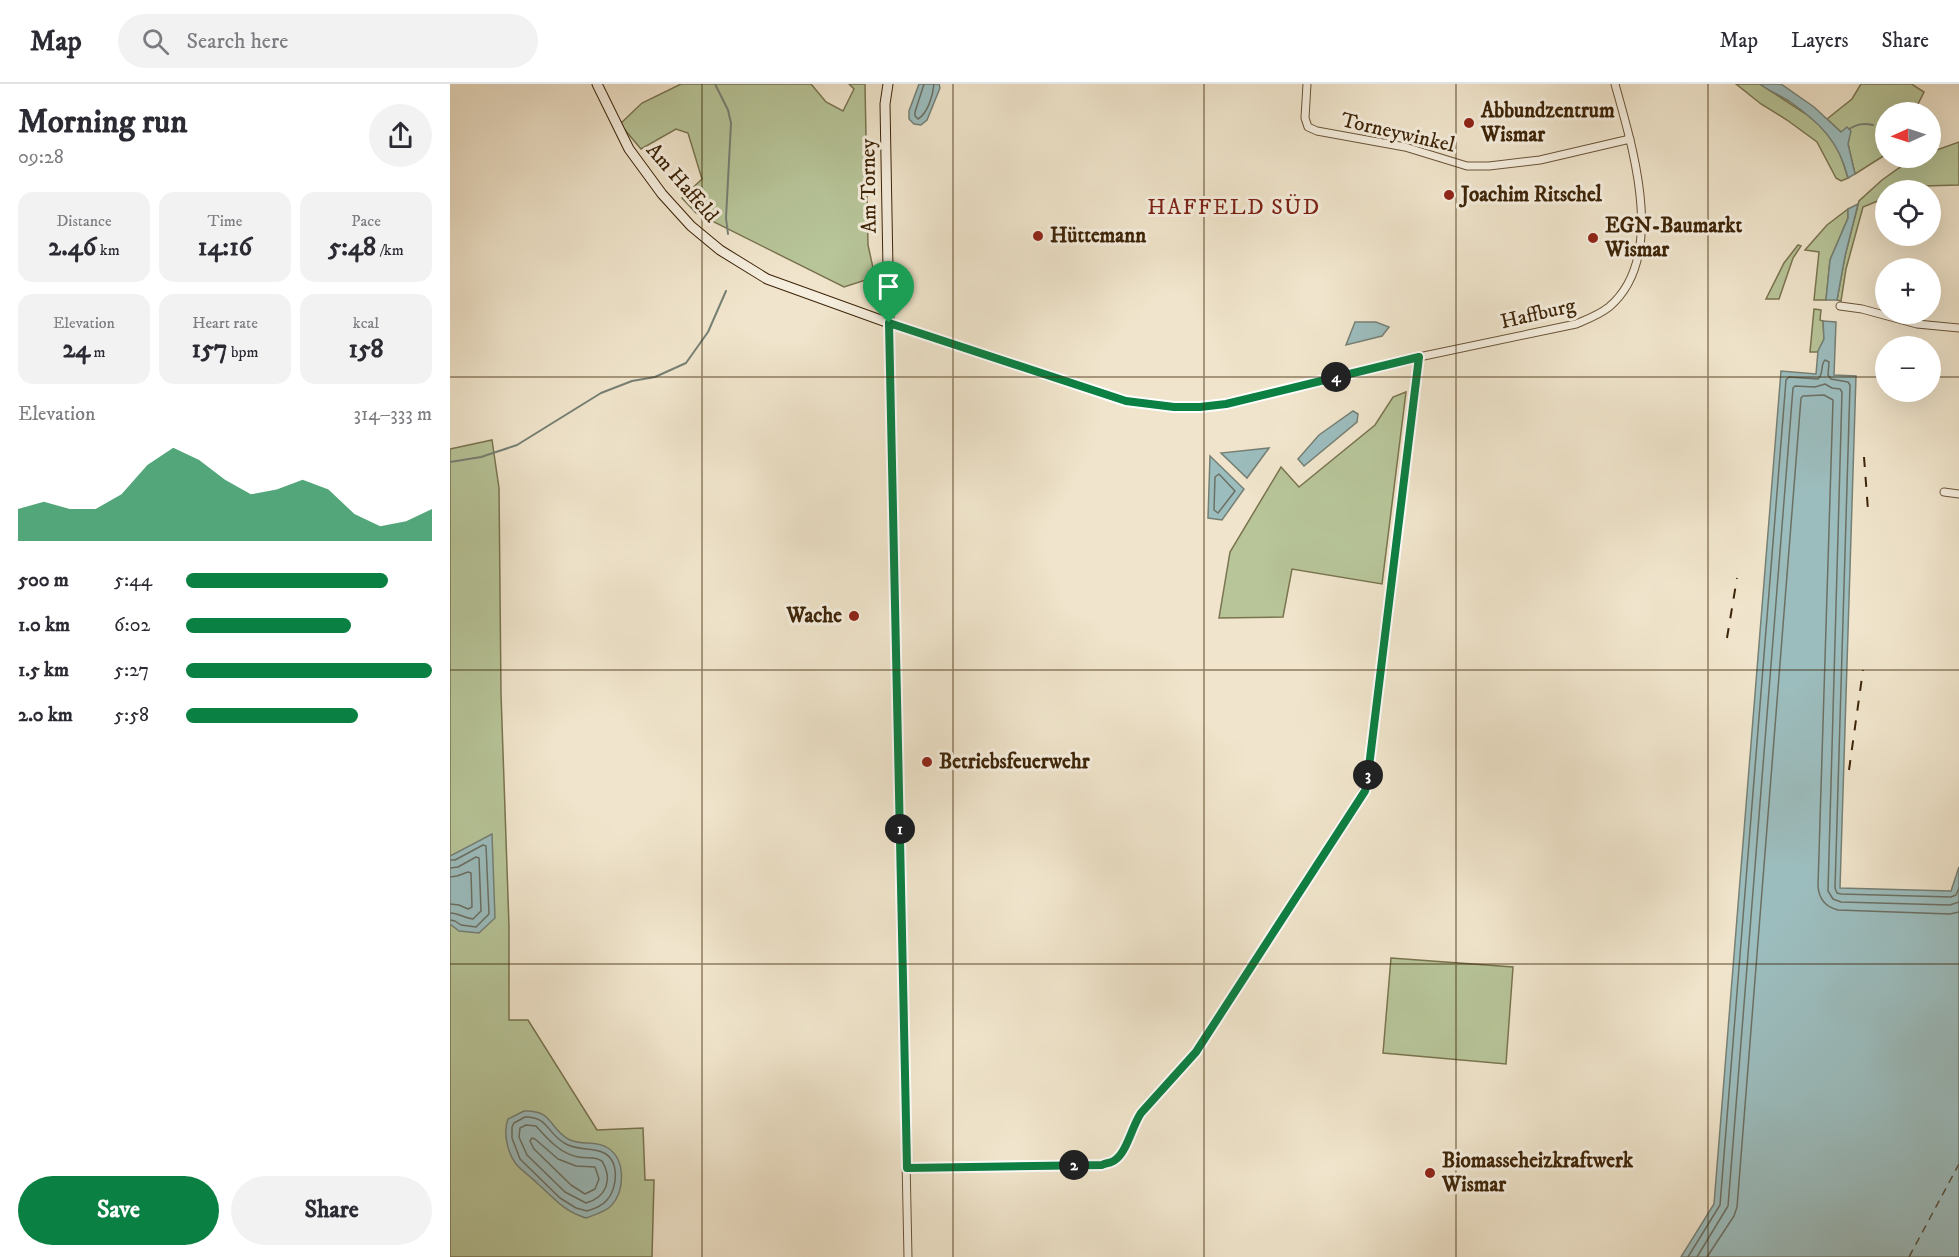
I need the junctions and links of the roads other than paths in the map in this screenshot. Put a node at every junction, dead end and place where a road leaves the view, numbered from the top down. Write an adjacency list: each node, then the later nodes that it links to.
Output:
1 (597, 84): 7 (street, Am Haffeld)
2 (888, 84): 7 (street, Am Torney)
3 (1307, 84): 5 (street, Torneywinkel)
4 (1615, 84): 5 (street, Haffburg)
5 (1630, 139): 9 (street, Haffburg)
6 (1840, 306): 8 (street)
7 (889, 323): 9 (street, Haffburg); 12 (street)
8 (1959, 328)
9 (1419, 357): 12 (street)
10 (1944, 492): 11 (street)
11 (1959, 494)
12 (907, 1168): 13 (street)
13 (908, 1257)

